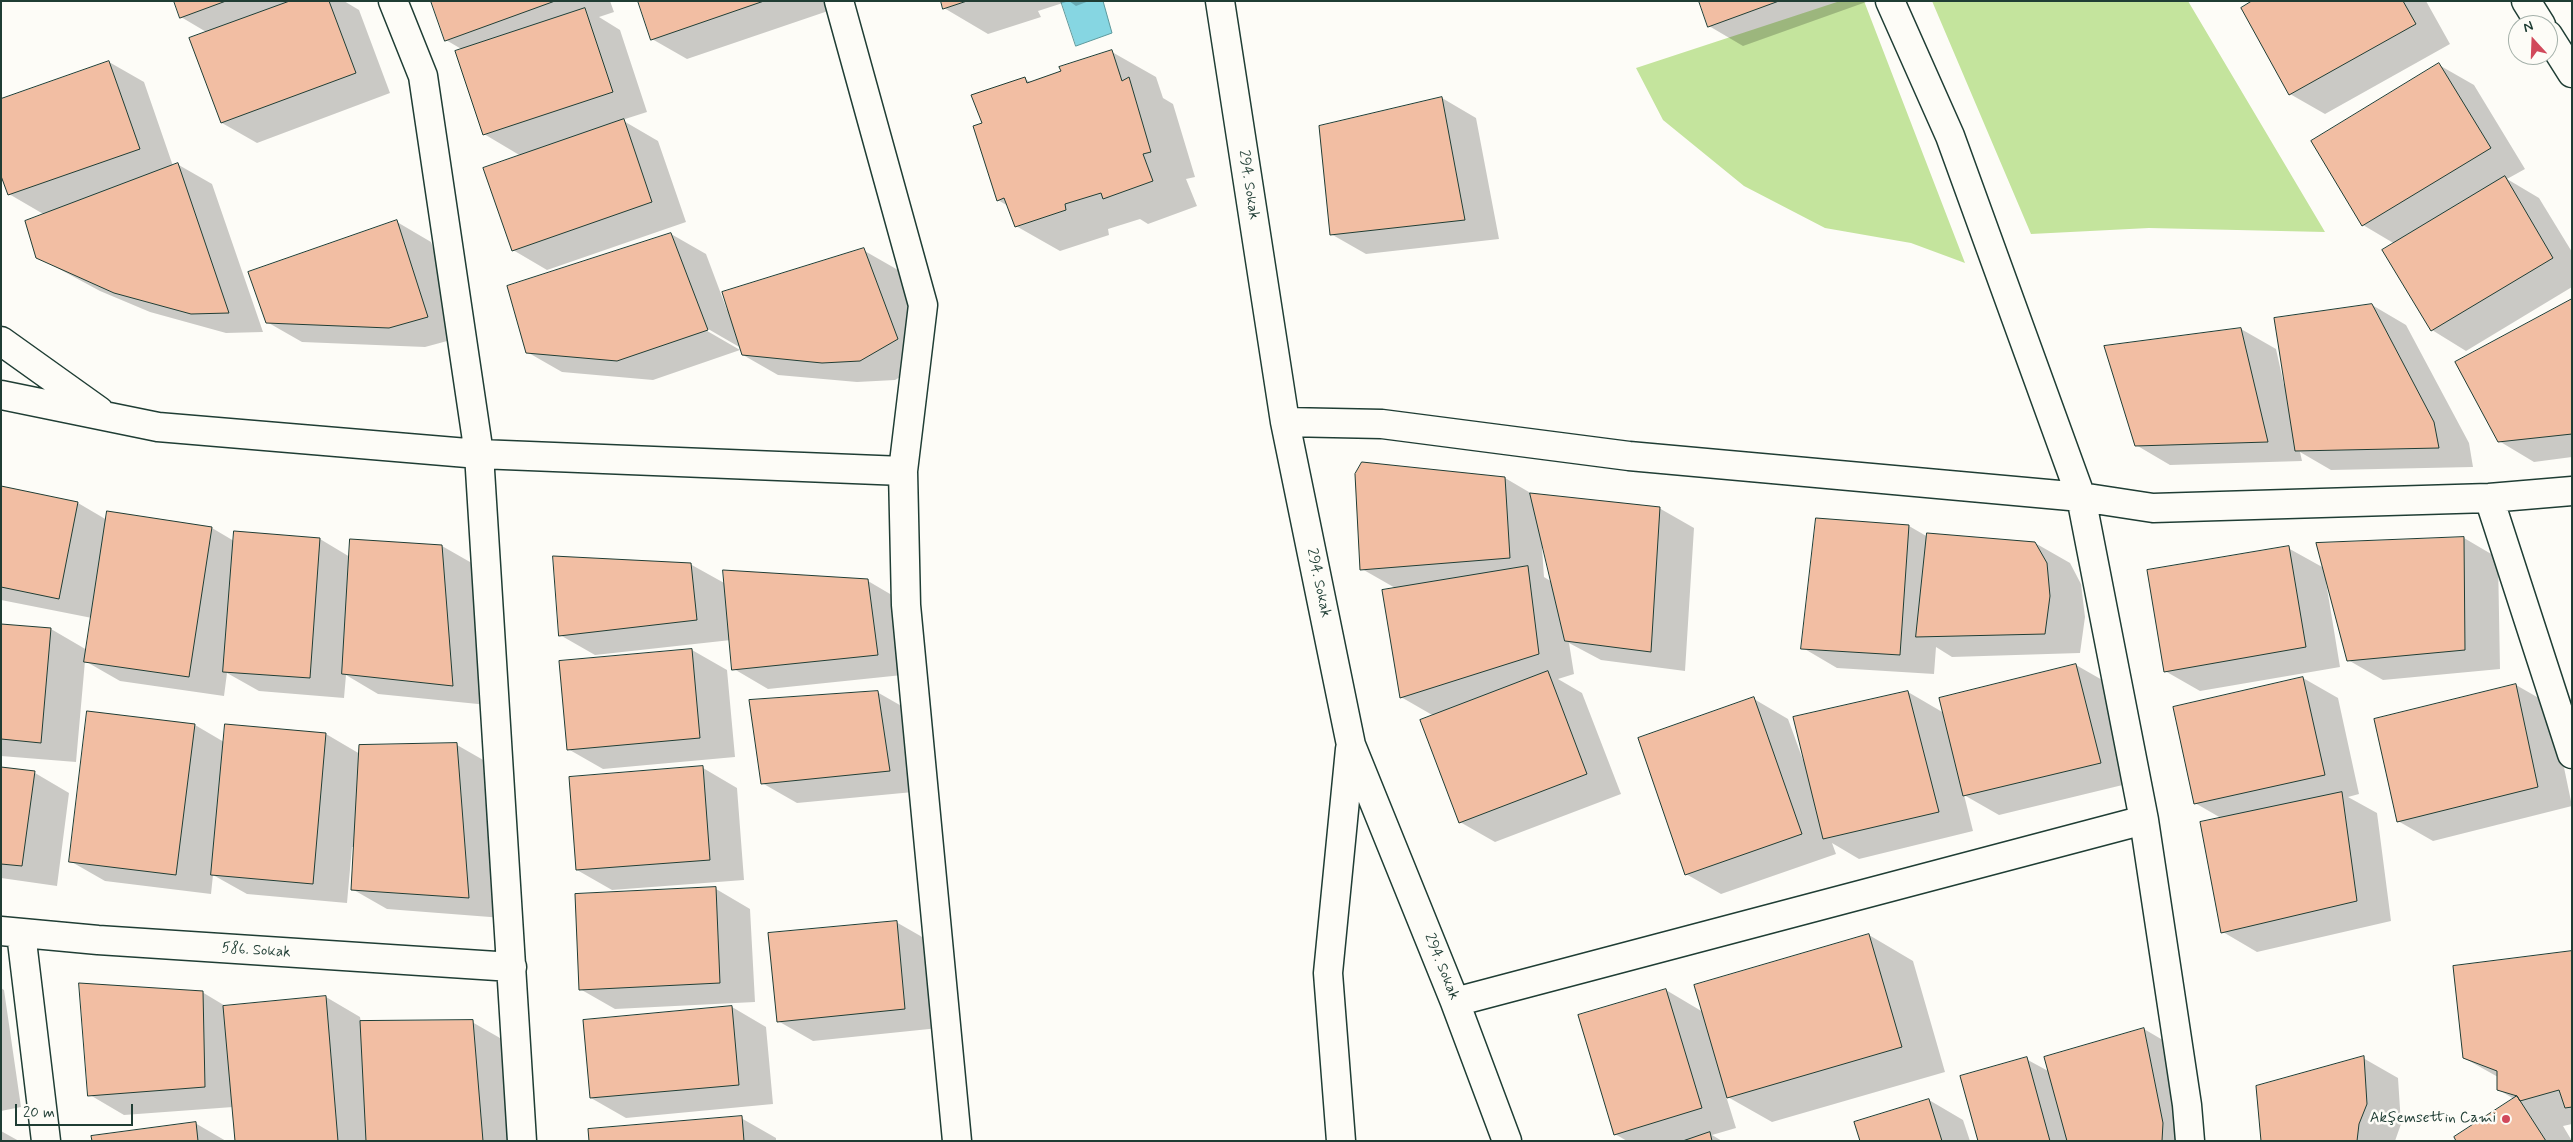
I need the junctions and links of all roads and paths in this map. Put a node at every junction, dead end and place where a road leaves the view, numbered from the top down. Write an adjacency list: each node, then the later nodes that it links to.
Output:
1 (393, 1): 13 (street)
2 (839, 1): 14 (street)
3 (1220, 1): 12 (street, 294. Sokak)
4 (1890, 1): 16 (street)
5 (2526, 1): 6 (street)
6 (2535, 15)
7 (2558, 51): 8 (street)
8 (2572, 73)
9 (1, 340): 11 (street)
10 (1, 395): 11 (street)
11 (106, 416): 13 (street)
12 (1285, 422): 16 (street); 18 (street, 294. Sokak)
13 (479, 454): 14 (street); 22 (street)
14 (903, 471): 26 (street)
15 (2572, 492): 17 (street)
16 (2081, 497): 17 (street); 20 (street)
17 (2488, 498): 19 (street)
18 (1351, 744): 23 (street, 294. Sokak); 27 (street)
19 (2572, 754)
20 (2144, 820): 23 (street); 29 (street)
21 (11, 932): 22 (street, 586. Sokak); 24 (street)
22 (512, 967): 25 (street)
23 (1455, 1002): 28 (street, 294. Sokak)
24 (46, 1141)
25 (522, 1141)
26 (957, 1141)
27 (1341, 1141)
28 (1507, 1141)
29 (2190, 1141)

